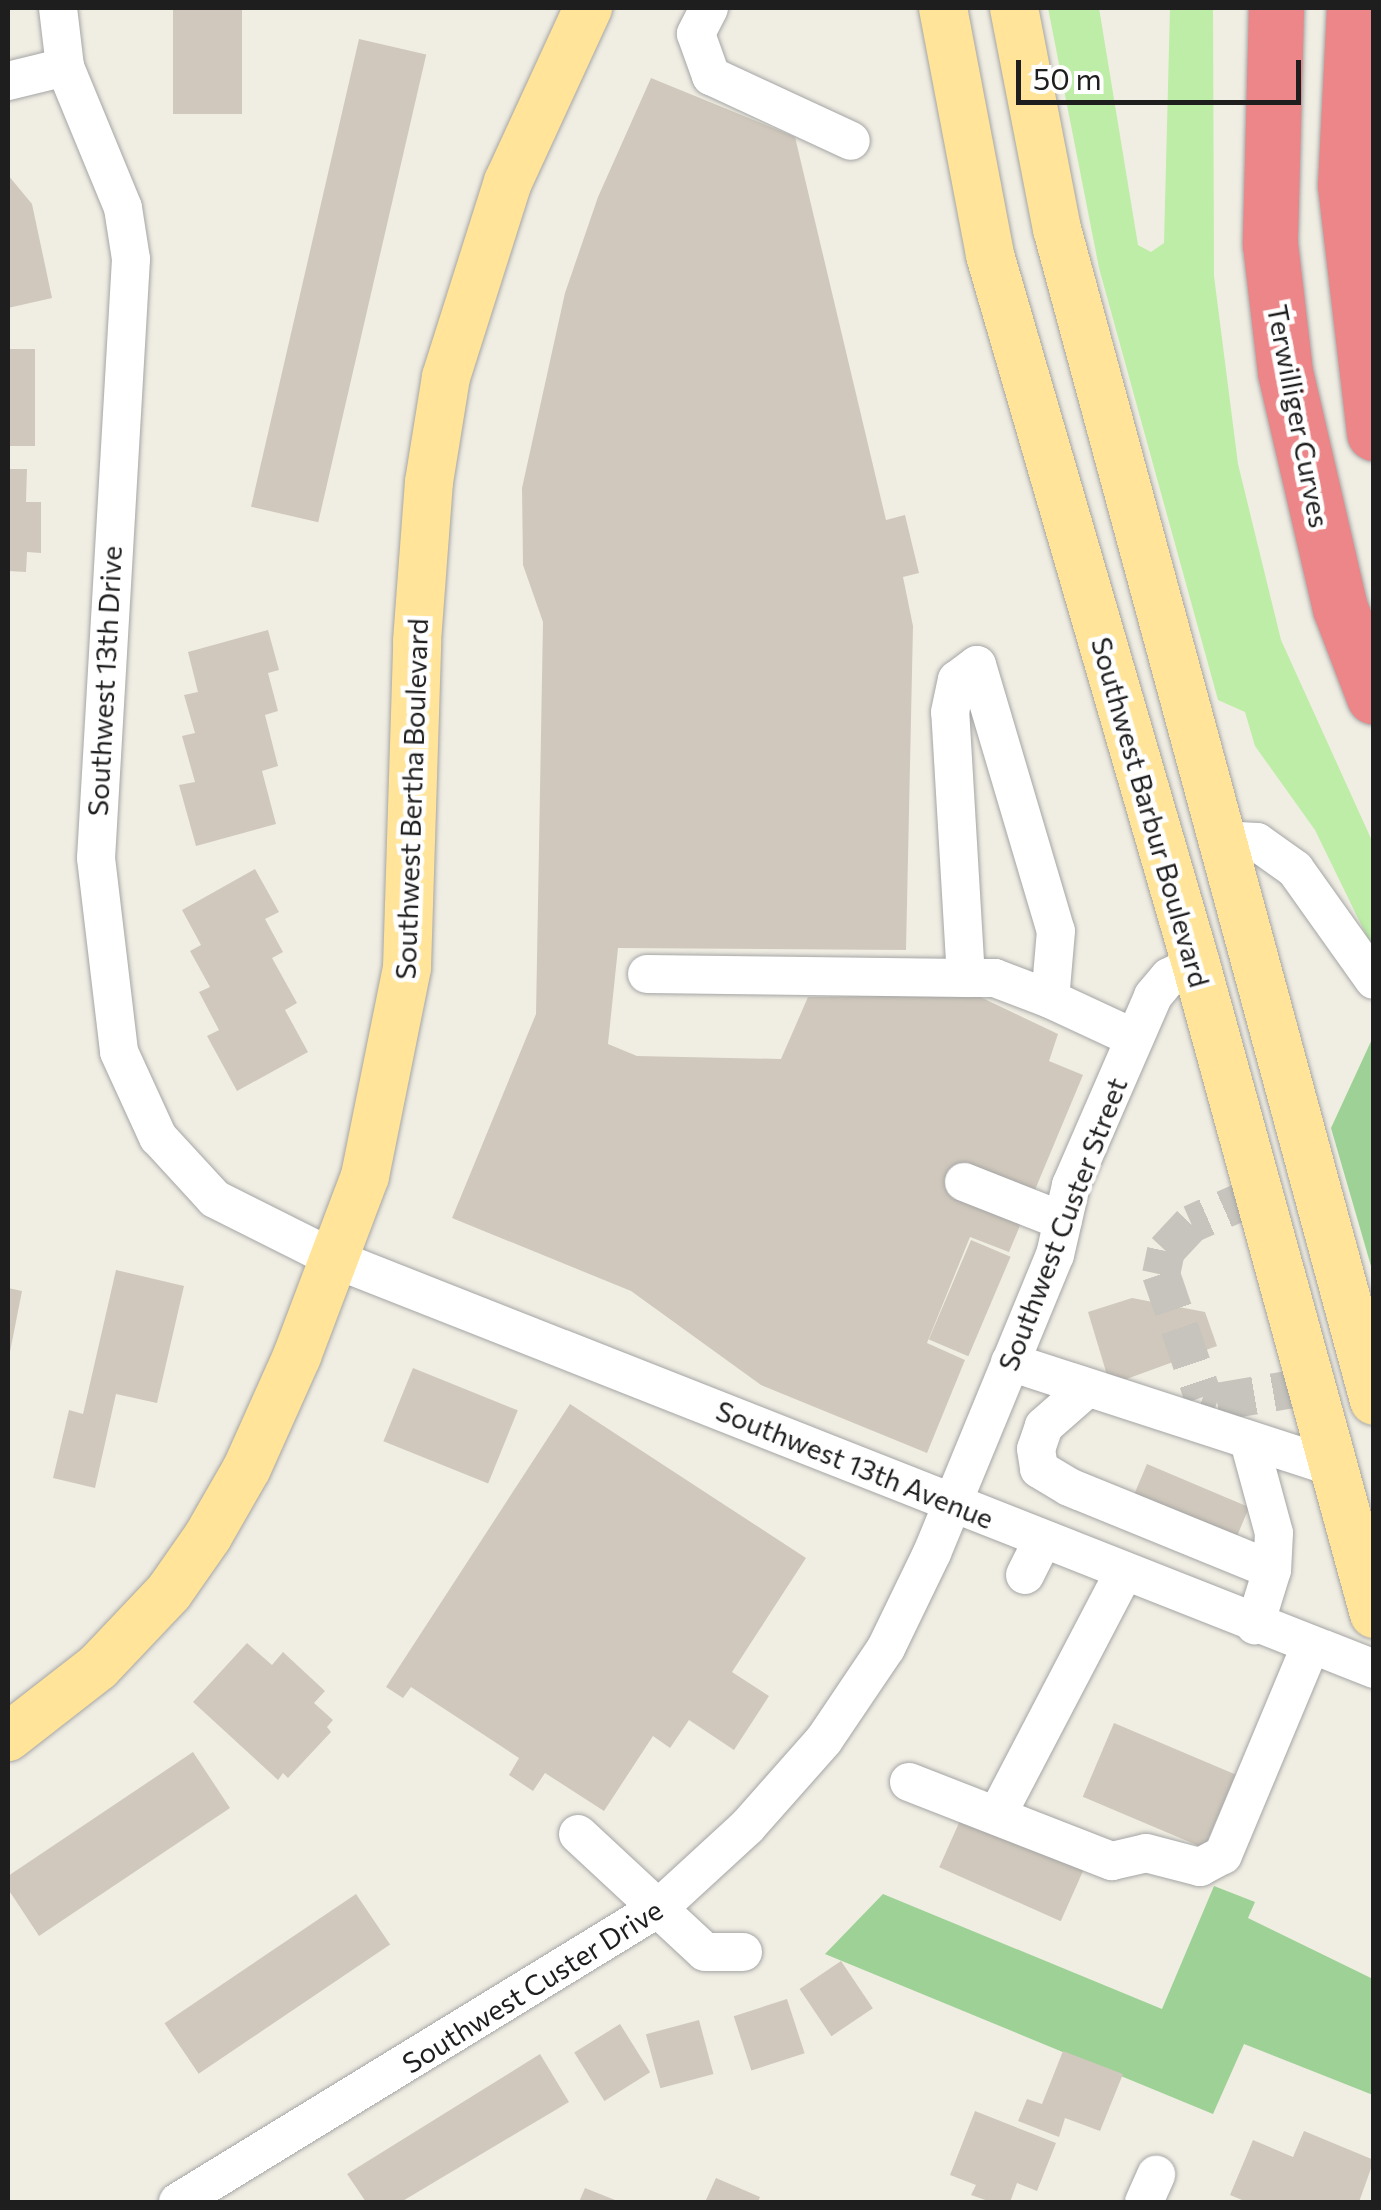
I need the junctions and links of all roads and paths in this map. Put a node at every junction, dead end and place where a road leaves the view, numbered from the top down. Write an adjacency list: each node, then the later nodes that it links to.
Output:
1 (58, 8): 8 (street, Southwest 13th Drive)
2 (588, 8): 23 (main road, Southwest Bertha Boulevard)
3 (709, 8): 11 (street)
4 (943, 8): 15 (main road, Southwest Barbur Boulevard)
5 (1014, 8): 14 (main road, Southwest Barbur Boulevard)
6 (1276, 8): 13 (highway, Terwilliger Curves)
7 (1352, 17): 10 (highway); 12 (highway)
8 (65, 67): 9 (street); 23 (street, Southwest 13th Drive)
9 (8, 82)
10 (1374, 96)
11 (852, 142)
12 (1374, 432)
13 (1374, 698)
14 (1219, 840): 18 (street); 26 (main road, Southwest Barbur Boulevard)
15 (1196, 964): 20 (street, Southwest Custer Street); 28 (main road, Southwest Barbur Boulevard)
16 (647, 974): 17 (street)
17 (966, 978): 19 (street); 19 (street)
18 (1374, 980)
19 (1050, 999): 20 (street)
20 (1134, 1038): 22 (street, Southwest Custer Street)
21 (964, 1182): 22 (street)
22 (1063, 1221): 24 (street, Southwest Custer Street)
23 (337, 1260): 29 (street, Southwest 13th Avenue); 38 (main road, Southwest Bertha Boulevard)
24 (1010, 1362): 25 (street); 29 (street, Southwest Custer Street)
25 (1085, 1390): 27 (street); 31 (street)
26 (1374, 1401)
27 (1250, 1441): 28 (street); 31 (street)
28 (1331, 1466): 34 (main road, Southwest Barbur Boulevard)
29 (950, 1503): 30 (street, Southwest 13th Avenue); 42 (street, Southwest Custer Drive)
30 (1043, 1539): 32 (street, Southwest 13th Avenue); 33 (street)
31 (1272, 1570): 35 (street)
32 (1124, 1572): 35 (street, Southwest 13th Avenue); 40 (street)
33 (1025, 1575)
34 (1374, 1614)
35 (1254, 1625): 36 (street, Southwest 13th Avenue)
36 (1310, 1648): 37 (street, Southwest 13th Avenue); 40 (street)
37 (1374, 1669)
38 (8, 1738)
39 (910, 1782): 40 (street)
40 (997, 1815)
41 (578, 1834): 42 (street)
42 (660, 1907): 43 (street); 44 (street, Southwest Custer Drive)
43 (744, 1952)
44 (178, 2202)

